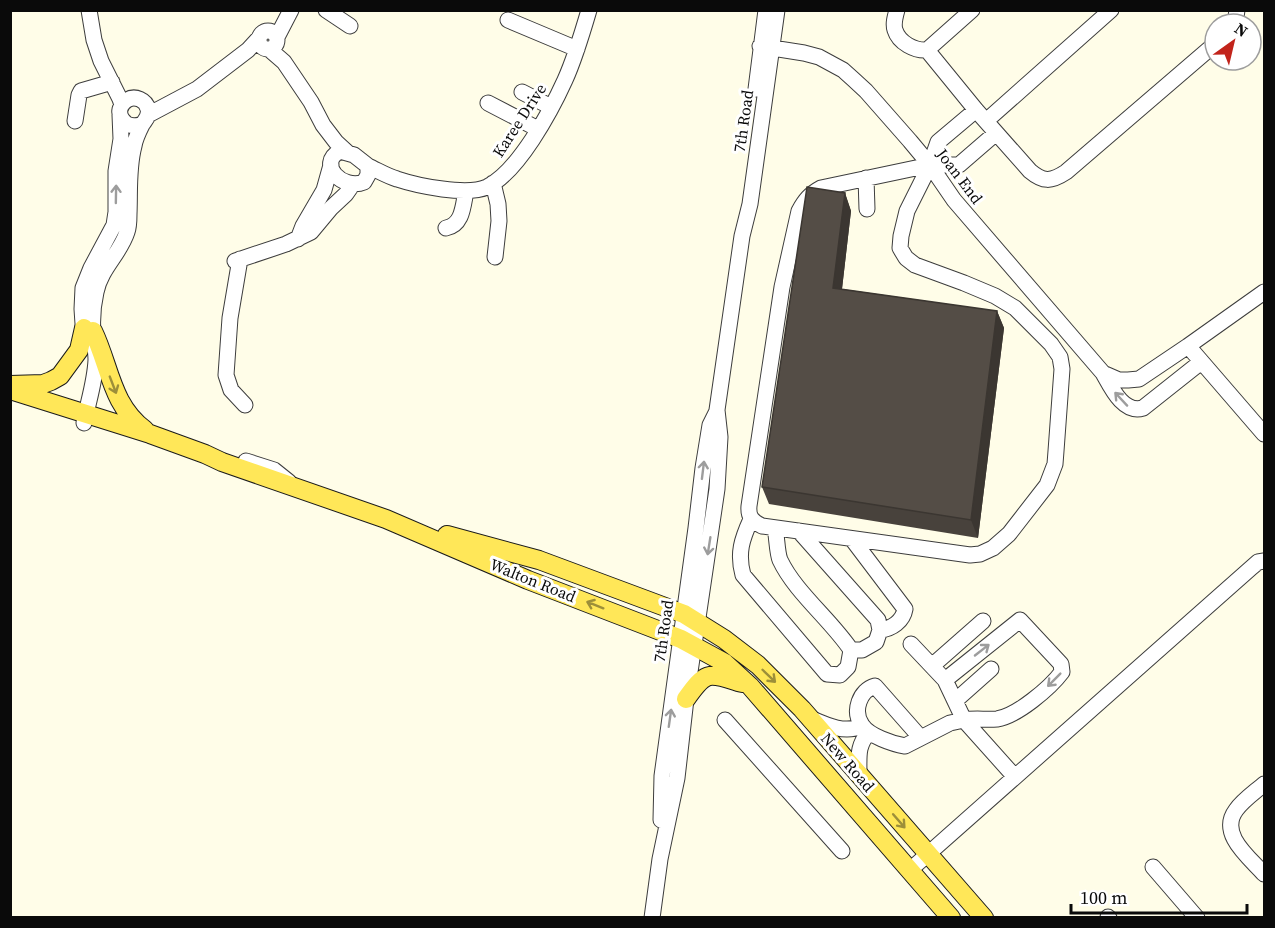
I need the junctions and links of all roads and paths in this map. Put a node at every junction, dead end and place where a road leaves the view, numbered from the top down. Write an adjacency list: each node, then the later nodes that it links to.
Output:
1 (88, 10): 17 (street)
2 (326, 10): 11 (street)
3 (589, 10): 14 (street, Karee Drive)
4 (766, 10): 13 (street, 7th Road)
5 (777, 10): 13 (street, 7th Road)
6 (897, 10): 15 (street)
7 (972, 10): 15 (street)
8 (1111, 10): 22 (street)
9 (289, 13): 12 (street)
10 (508, 20): 14 (street)
11 (350, 26)
12 (266, 42): 21 (street); 26 (street)
13 (766, 47): 27 (street, Joan End); 58 (street, 7th Road)
14 (577, 49): 20 (street, Karee Drive)
15 (927, 50): 22 (street)
16 (1203, 54): 25 (street)
17 (110, 79): 21 (street); 23 (street)
18 (522, 92): 20 (street)
19 (488, 102): 24 (street)
20 (551, 107): 24 (street, Karee Drive)
21 (135, 110): 34 (street); 34 (street, one-way to 21)
22 (981, 115): 25 (street); 27 (street)
23 (75, 122)
24 (538, 129): 30 (street, Karee Drive)
25 (996, 133): 27 (street)
26 (337, 158): 28 (street); 28 (street); 32 (street)
27 (930, 165): 29 (street); 41 (street, Joan End); 56 (street)
28 (362, 176): 31 (street, Karee Drive); 32 (street)
29 (866, 178): 33 (street); 53 (street)
30 (493, 183): 31 (street, Karee Drive); 36 (street)
31 (466, 191): 35 (street)
32 (325, 204): 47 (street)
33 (867, 209)
34 (122, 220): 38 (street)
35 (446, 228)
36 (495, 257)
37 (1264, 292): 39 (street)
38 (88, 329): 43 (main road); 48 (street); 49 (main road, one-way to 49)
39 (1188, 346): 40 (street); 42 (street)
40 (1201, 362): 45 (street); 50 (street)
41 (1103, 373): 42 (street); 45 (street, Joan End, one-way to 41)
42 (1139, 379): 45 (street)
43 (10, 385)
44 (10, 390): 48 (main road, Walton Road)
45 (1155, 399)
46 (10, 400): 48 (main road, Walton Road)
47 (245, 405)
48 (83, 418): 49 (main road, Walton Road); 51 (main road, Walton Road)
49 (150, 434): 51 (main road, Walton Road)
50 (1264, 434)
51 (216, 460): 52 (main road, Walton Road)
52 (386, 519): 58 (main road, Walton Road); 61 (main road, Walton Road, one-way to 52)
53 (751, 519): 54 (street); 63 (street)
54 (775, 528): 55 (street); 63 (street)
55 (799, 531): 56 (street); 60 (street)
56 (852, 539): 60 (street)
57 (1264, 561): 76 (street)
58 (691, 618): 61 (street, 7th Road); 70 (main road, New Road, one-way to 70)
59 (983, 621): 64 (street)
60 (880, 630): 63 (street)
61 (687, 643): 67 (main road, New Road); 68 (street, 7th Road); 80 (street, 7th Road, one-way to 61)
62 (911, 644): 64 (street)
63 (851, 650)
64 (933, 665): 66 (street)
65 (991, 669): 69 (street)
66 (945, 680): 69 (street); 72 (street, one-way to 72)
67 (750, 686): 68 (main road); 82 (main road, New Road)
68 (686, 699): 80 (street, 7th Road)
69 (955, 701): 72 (street)
70 (810, 718): 73 (street); 75 (main road, New Road)
71 (725, 720): 78 (street)
72 (964, 720): 74 (street); 76 (street)
73 (865, 729): 74 (street); 74 (street); 75 (street)
74 (920, 737)
75 (859, 774): 79 (main road, New Road, one-way to 79)
76 (1014, 777): 79 (street)
77 (1264, 784): 83 (street)
78 (842, 851)
79 (928, 854): 82 (street); 86 (main road); 87 (main road, New Road)
80 (660, 859): 84 (street, 7th Road)
81 (1153, 867): 88 (street)
82 (910, 870): 85 (main road, New Road)
83 (1264, 874)
84 (652, 918)
85 (951, 918)
86 (966, 918)
87 (984, 918)
88 (1197, 918)

